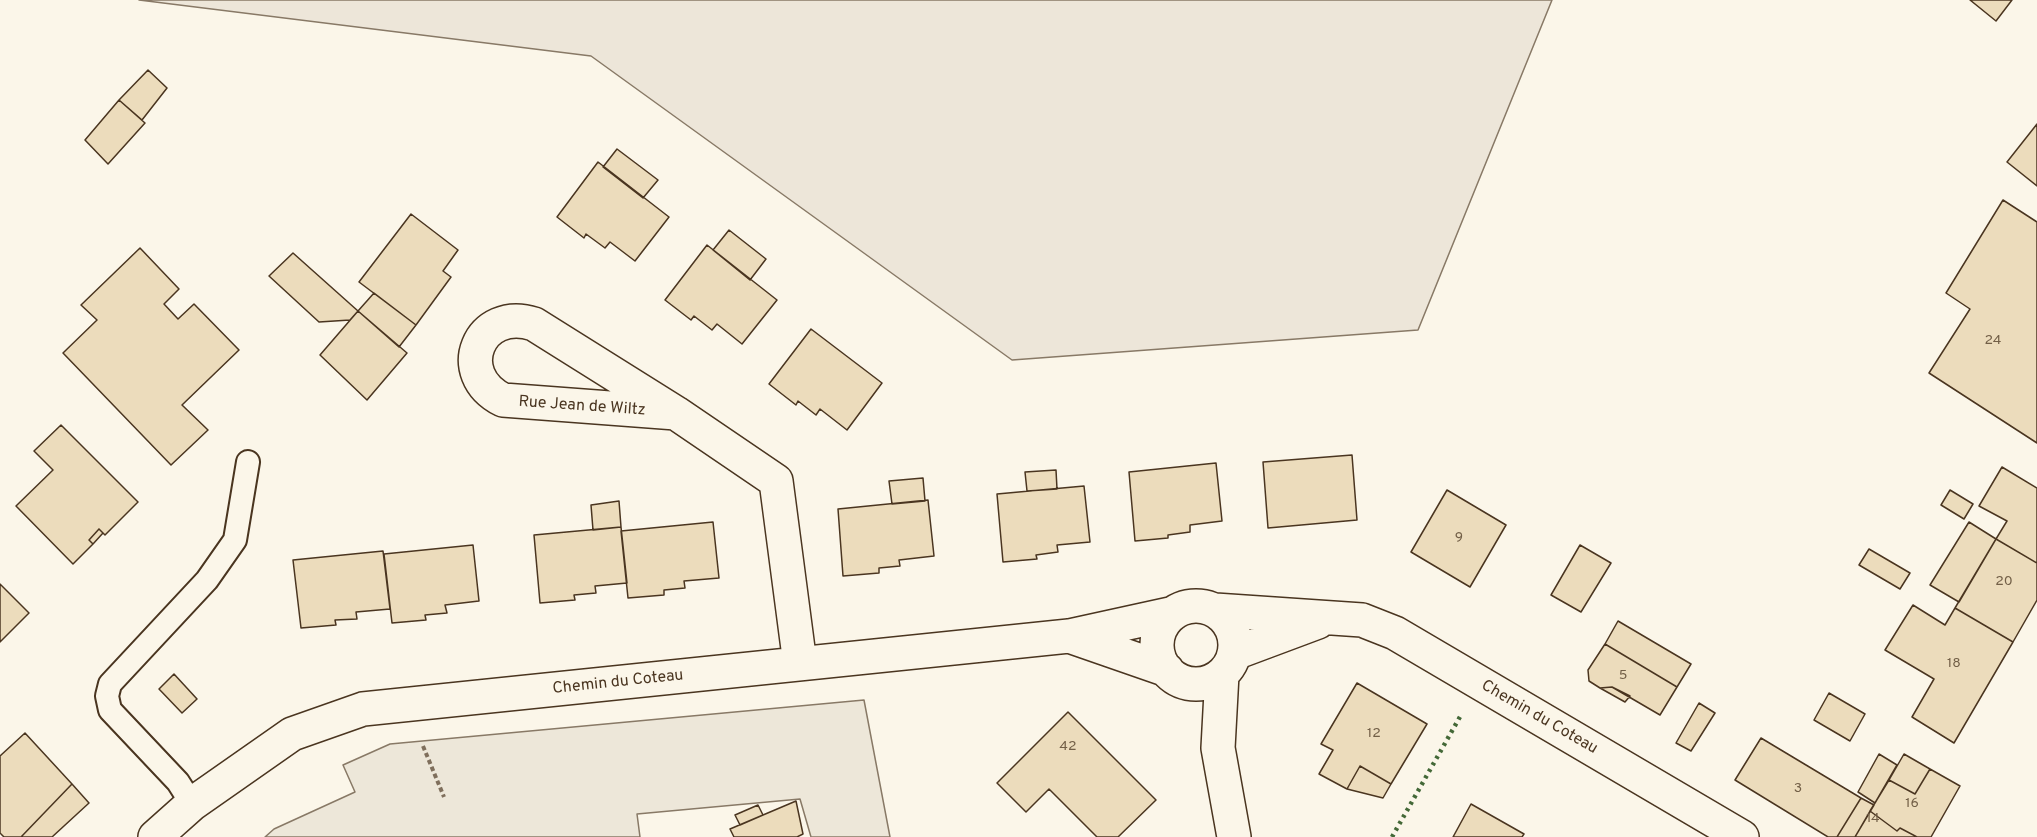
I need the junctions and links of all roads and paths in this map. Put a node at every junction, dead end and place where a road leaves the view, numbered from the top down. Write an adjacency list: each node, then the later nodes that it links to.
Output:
1 (676, 413): 1 (street, Rue Jean de Wiltz); 7 (street, Rue Jean de Wiltz)
2 (248, 462): 13 (lane)
3 (1215, 610): 4 (street); 5 (street, Chemin du Coteau); 8 (street)
4 (1174, 613): 6 (street, Chemin du Coteau); 9 (street)
5 (1330, 618): 8 (street, Chemin du Coteau); 16 (street, Chemin du Coteau)
6 (1069, 636): 7 (street, Chemin du Coteau); 9 (street, Chemin du Coteau)
7 (800, 664): 13 (street, Chemin du Coteau)
8 (1229, 664): 9 (street); 11 (street)
9 (1171, 674): 11 (street)
10 (420, 741): 12 (path)
11 (1218, 748): 15 (street)
12 (444, 797)
13 (192, 804): 14 (street, Chemin du Coteau)
14 (155, 837)
15 (1234, 837)
16 (1742, 837)

